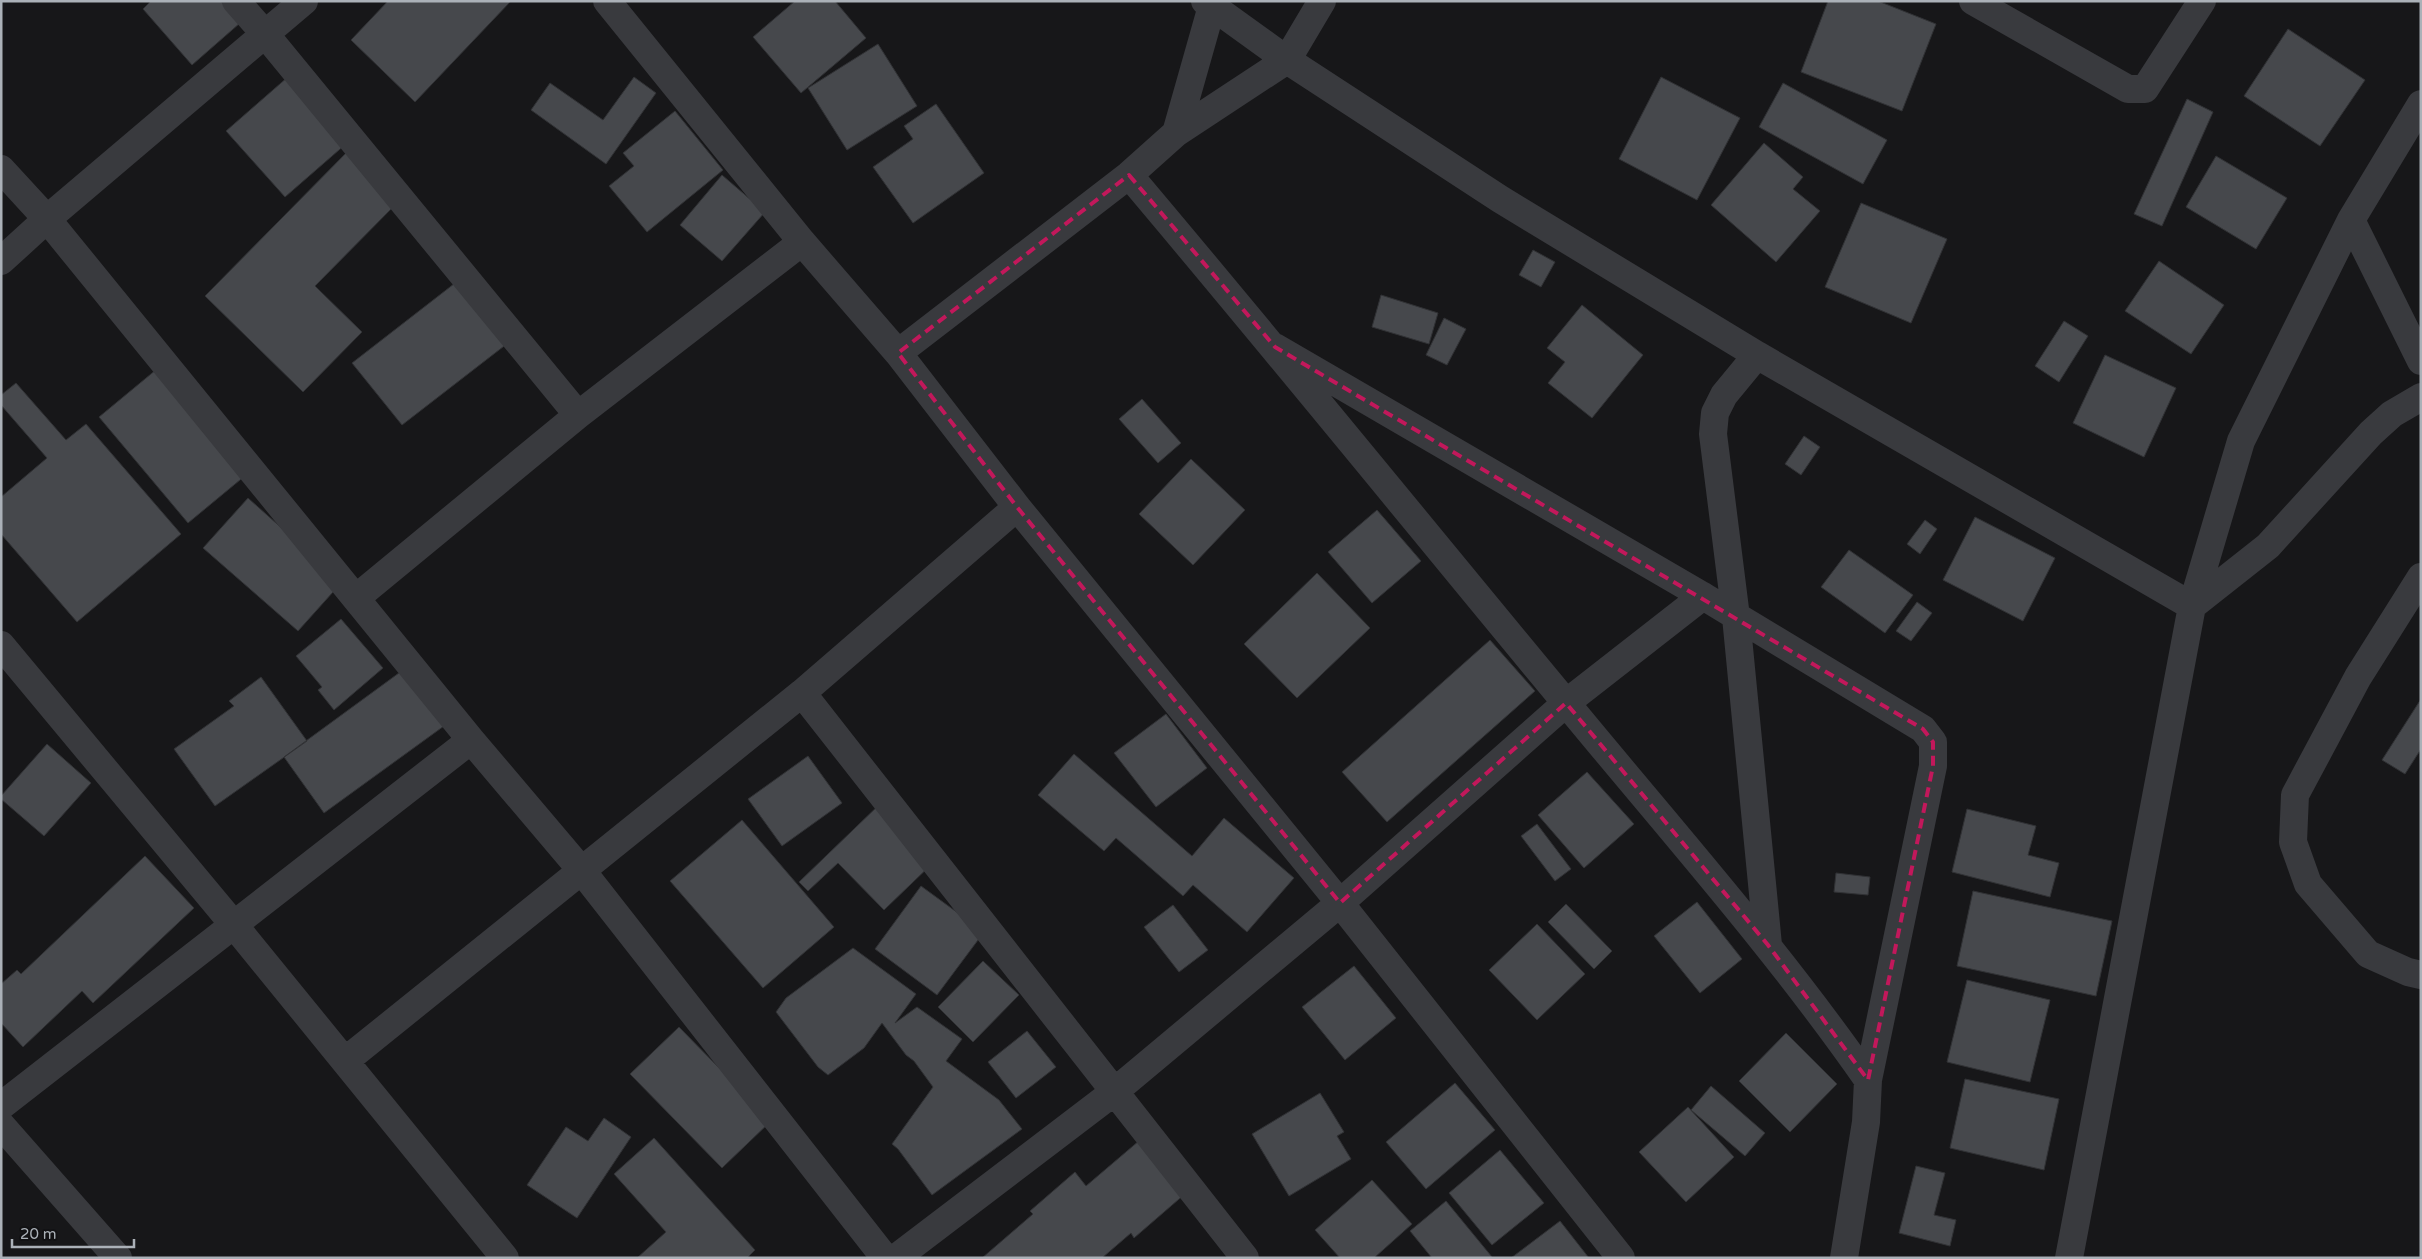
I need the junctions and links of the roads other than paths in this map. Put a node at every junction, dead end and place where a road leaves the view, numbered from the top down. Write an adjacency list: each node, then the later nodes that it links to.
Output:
1 (236, 1): 8 (street)
2 (304, 1): 8 (street)
3 (607, 1): 16 (street)
4 (1322, 1): 9 (street)
5 (1974, 1): 6 (street)
6 (2202, 1)
7 (1208, 4): 9 (street); 11 (street)
8 (265, 34): 14 (street); 23 (street)
9 (1287, 60): 11 (street); 20 (street)
10 (2421, 104): 15 (street)
11 (1176, 133): 13 (street)
12 (1, 169): 14 (street)
13 (1129, 175): 18 (street); 19 (street)
14 (47, 219): 17 (street); 27 (street)
15 (2351, 220): 21 (street); 28 (street)
16 (802, 242): 19 (street); 23 (street)
17 (1, 261)
18 (1275, 348): 26 (street); 32 (street)
19 (898, 353): 24 (street)
20 (1757, 356): 28 (street); 29 (street)
21 (2421, 361)
22 (2421, 397): 28 (street)
23 (578, 416): 27 (street)
24 (1017, 507): 31 (street); 35 (street)
25 (2421, 577): 38 (street)
26 (1703, 596): 29 (street); 32 (street)
27 (356, 598): 33 (street)
28 (2192, 606): 51 (street)
29 (1736, 617): 37 (street); 40 (street)
30 (1, 645): 36 (street)
31 (802, 693): 34 (street); 41 (street)
32 (1566, 703): 35 (street); 37 (street)
33 (471, 740): 34 (street); 36 (street)
34 (582, 871): 39 (street); 46 (street)
35 (1340, 903): 41 (street); 49 (street)
36 (234, 925): 39 (street); 42 (street)
37 (1768, 945): 40 (street)
38 (2421, 975)
39 (345, 1061): 45 (street)
40 (1868, 1080): 50 (street)
41 (1114, 1092): 47 (street); 48 (street)
42 (1, 1106)
43 (1, 1125): 44 (street)
44 (118, 1258)
45 (505, 1258)
46 (885, 1258)
47 (896, 1258)
48 (1245, 1258)
49 (1621, 1258)
50 (1844, 1258)
51 (2069, 1258)

